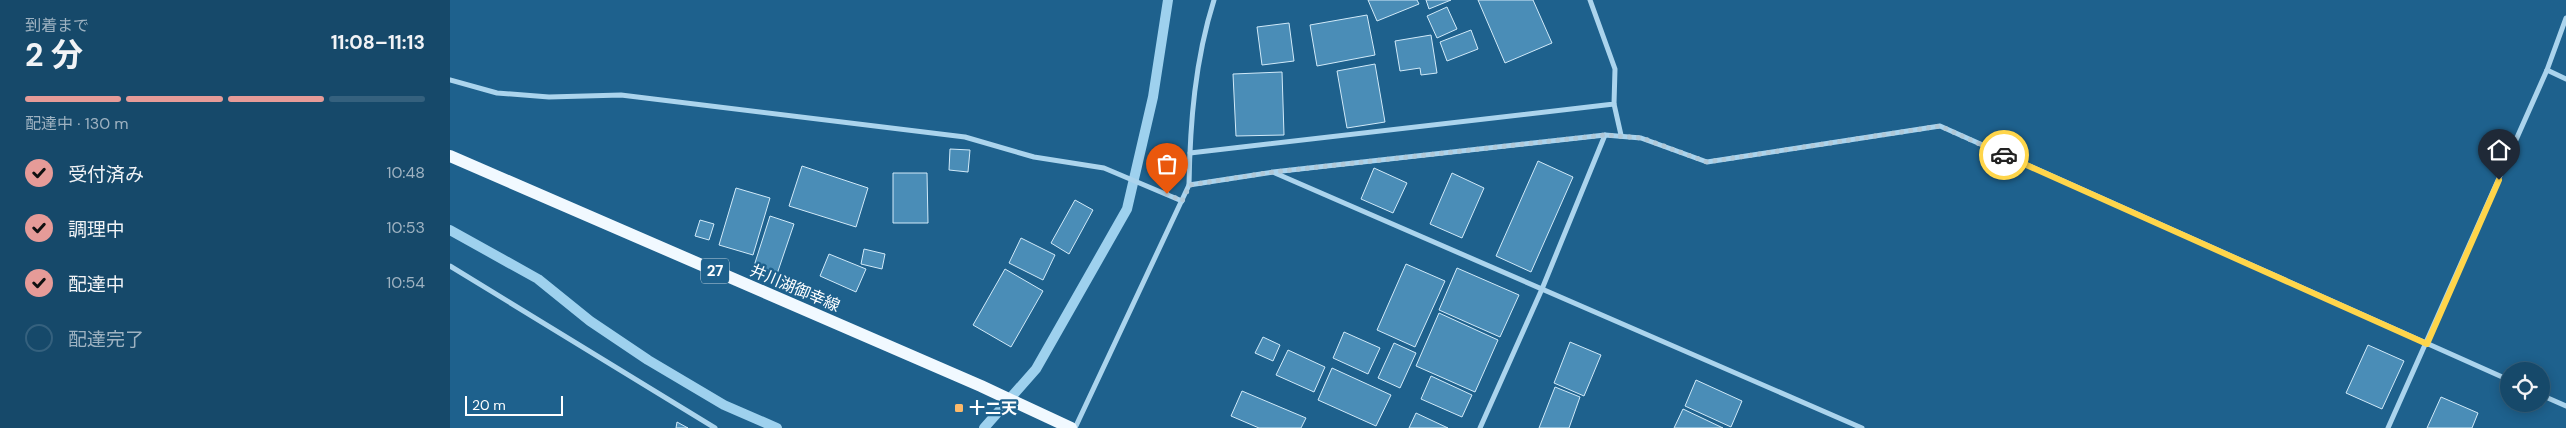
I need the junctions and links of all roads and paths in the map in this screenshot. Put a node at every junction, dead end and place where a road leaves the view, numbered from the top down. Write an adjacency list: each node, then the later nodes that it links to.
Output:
1 (1214, 0): 10 (street)
2 (1590, 0): 7 (street)
3 (2566, 18): 4 (street)
4 (2547, 70): 5 (street); 17 (street)
5 (2566, 79)
6 (450, 80): 14 (street)
7 (1614, 104): 9 (street); 10 (street)
8 (1605, 135): 9 (street); 12 (street); 16 (street)
9 (1620, 135): 17 (street)
10 (1190, 153): 13 (street)
11 (450, 156): 22 (main road, 井川湖御幸線 / 27)
12 (1273, 172): 13 (street); 16 (street)
13 (1190, 185): 14 (street)
14 (1182, 201): 23 (street)
15 (450, 266): 21 (street)
16 (1542, 289): 24 (street); 25 (street)
17 (2427, 344): 18 (street); 26 (street)
18 (2500, 376)
19 (2550, 399): 20 (street)
20 (2566, 406)
21 (715, 428)
22 (1071, 428)
23 (1075, 428)
24 (1480, 428)
25 (1862, 428)
26 (2388, 428)

